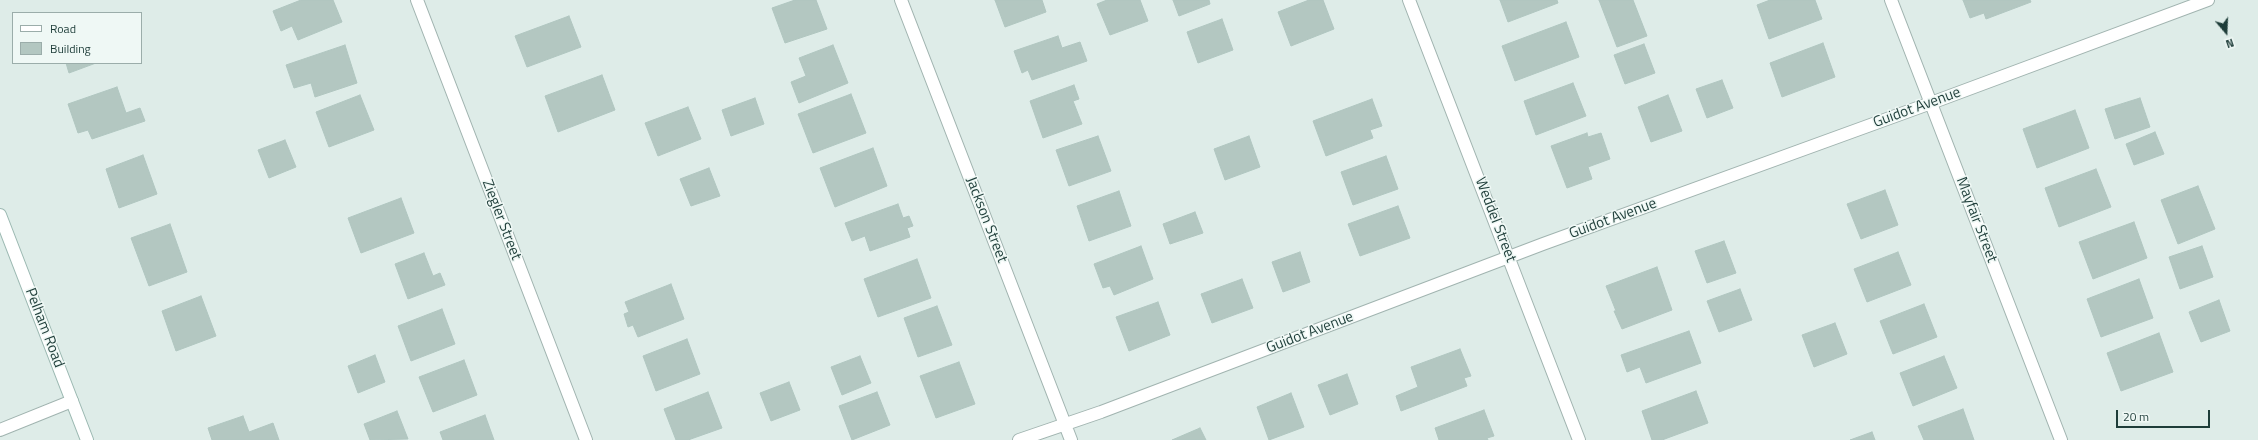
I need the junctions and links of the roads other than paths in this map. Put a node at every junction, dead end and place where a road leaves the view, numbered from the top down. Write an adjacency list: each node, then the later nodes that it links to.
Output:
1 (417, 0): 13 (street, Ziegler Street)
2 (901, 0): 10 (street, Jackson Street)
3 (1409, 0): 8 (street, Weddel Street)
4 (1891, 0): 6 (street, Mayfair Street)
5 (2208, 0): 6 (street, Guidot Avenue)
6 (1931, 103): 8 (street, Guidot Avenue); 17 (street, Mayfair Street)
7 (0, 215): 9 (street, Pelham Road)
8 (1510, 257): 10 (street, Guidot Avenue); 16 (street, Weddel Street)
9 (72, 401): 11 (street); 12 (street, Pelham Road)
10 (1065, 424): 14 (street, Guidot Avenue); 15 (street, Jackson Street)
11 (0, 430)
12 (87, 440)
13 (586, 440)
14 (1020, 440)
15 (1071, 440)
16 (1579, 440)
17 (2061, 440)

